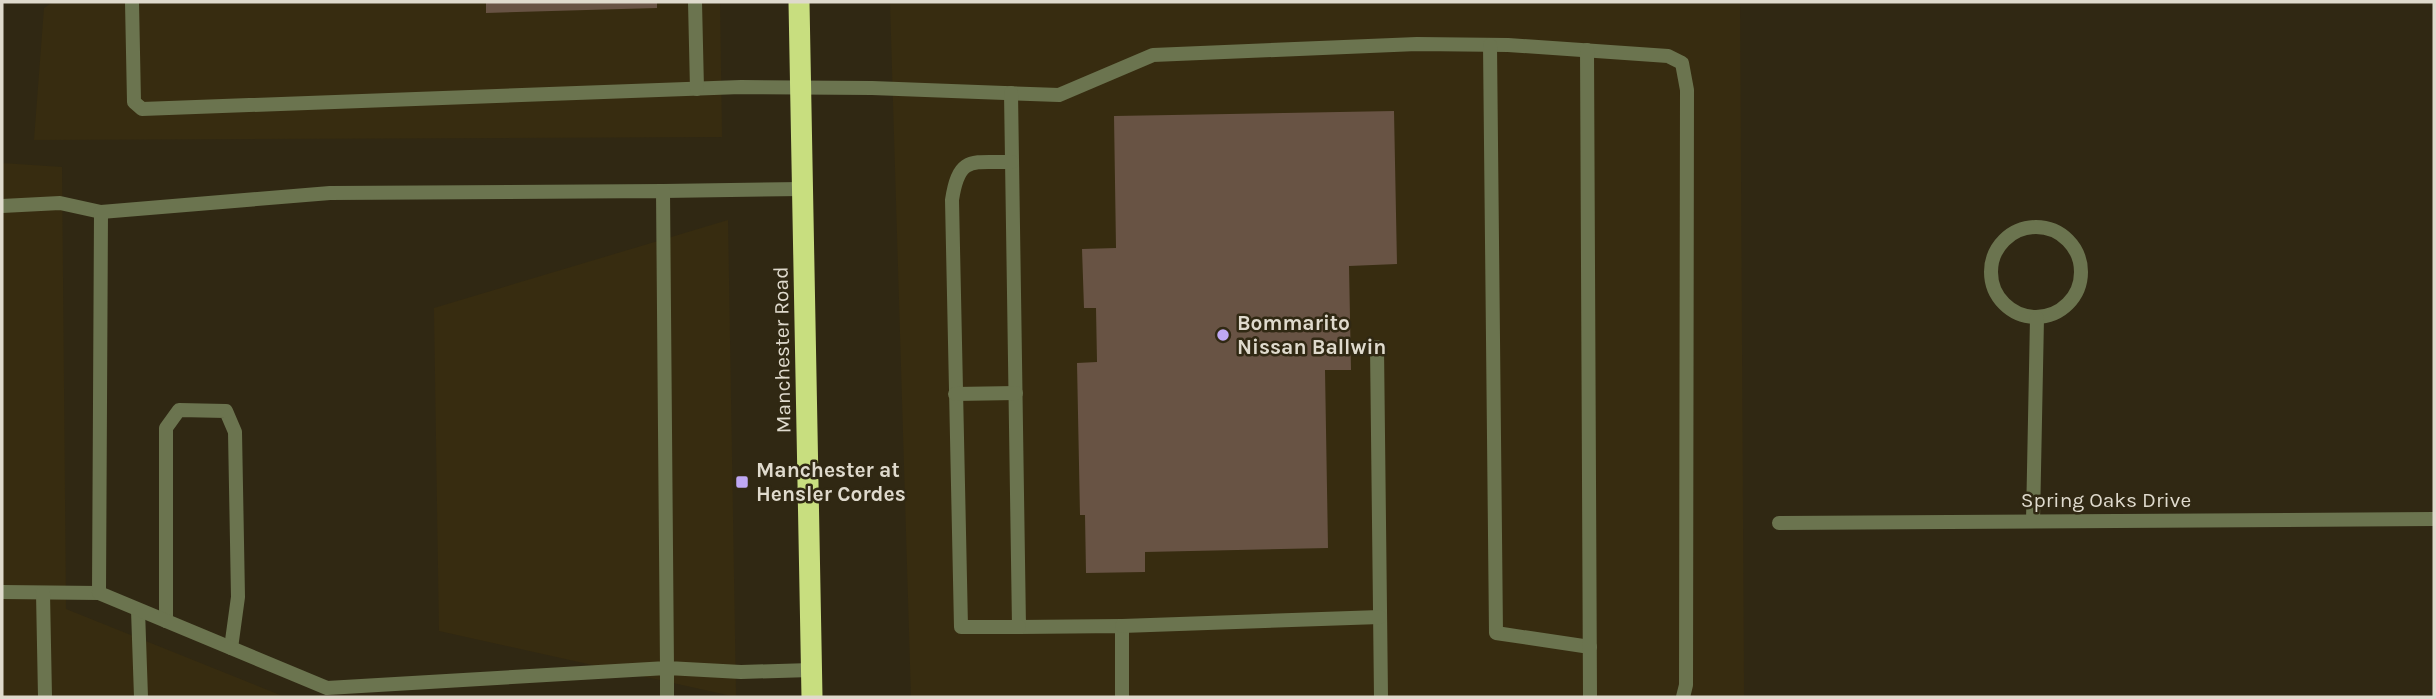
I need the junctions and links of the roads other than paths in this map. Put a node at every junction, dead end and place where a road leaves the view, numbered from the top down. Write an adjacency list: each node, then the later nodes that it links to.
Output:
1 (132, 2): 6 (street)
2 (695, 2): 6 (street)
3 (799, 2): 7 (highway, Manchester Road)
4 (1490, 44): 5 (street); 8 (street); 29 (street)
5 (1587, 50): 29 (street); 40 (street)
6 (697, 89): 7 (street)
7 (802, 89): 8 (street); 10 (highway, Manchester Road)
8 (1011, 93): 9 (street)
9 (1012, 162): 16 (street); 17 (street)
10 (802, 188): 11 (street); 32 (highway, Manchester Road)
11 (663, 191): 13 (street); 31 (street)
12 (2, 206): 13 (street)
13 (101, 212): 23 (street)
14 (2037, 317): 14 (street); 19 (street)
15 (1377, 347): 25 (street)
16 (1016, 393): 17 (street); 28 (street)
17 (955, 394): 28 (street)
18 (2434, 519): 19 (street, Spring Oaks Drive)
19 (2033, 521): 20 (street, Spring Oaks Drive)
20 (1779, 523)
21 (2, 592): 22 (street)
22 (43, 593): 23 (street); 33 (street)
23 (99, 593): 24 (street)
24 (138, 610): 26 (street); 34 (street)
25 (1380, 617): 27 (street); 38 (street)
26 (166, 621): 30 (street); 30 (street)
27 (1122, 626): 28 (street); 37 (street)
28 (1019, 627)
29 (1590, 647): 39 (street)
30 (231, 648): 31 (street)
31 (667, 668): 32 (street); 35 (street)
32 (811, 670): 36 (highway, Manchester Road)
33 (45, 697)
34 (141, 697)
35 (667, 697)
36 (812, 697)
37 (1122, 697)
38 (1381, 697)
39 (1590, 697)
40 (1683, 697)

